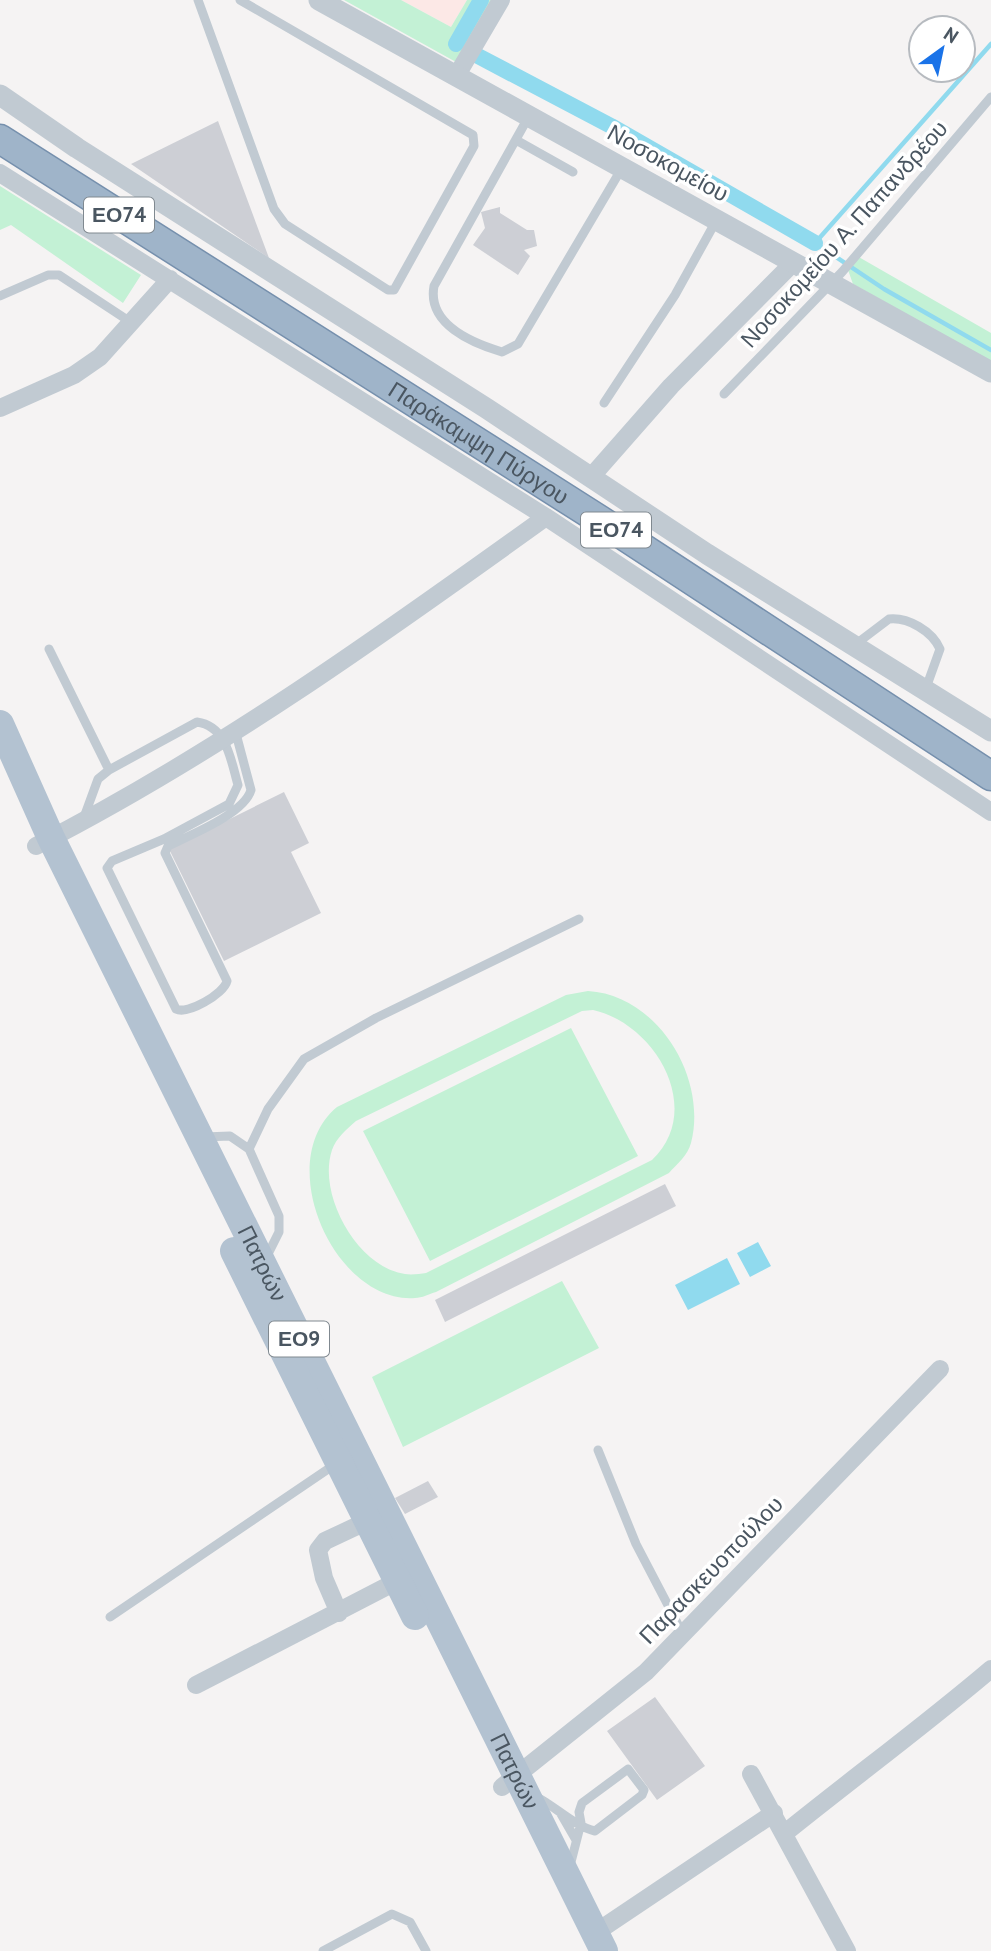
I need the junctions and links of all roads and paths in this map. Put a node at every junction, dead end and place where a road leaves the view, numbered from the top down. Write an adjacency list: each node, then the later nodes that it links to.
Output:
1 (198, 0): 2 (lane)
2 (240, 0)
3 (319, 0): 5 (street, Νοσοκομείου)
4 (501, 0): 5 (street)
5 (457, 75): 8 (street, Νοσοκομείου)
6 (0, 95): 24 (street)
7 (991, 97): 16 (lane, Νοσοκομείου Α. Παπανδρέου)
8 (529, 116): 10 (lane); 11 (street, Νοσοκομείου)
9 (0, 139): 34 (highway, Παράκαμψη Πύργου / ΕΟ74)
10 (516, 140): 11 (lane); 12 (lane)
11 (622, 168): 14 (street, Νοσοκομείου)
12 (573, 172)
13 (0, 173): 17 (street)
14 (716, 220): 15 (street, Νοσοκομείου); 22 (lane)
15 (794, 262): 16 (street, Νοσοκομείου); 24 (street)
16 (837, 277): 20 (street, Νοσοκομείου); 21 (lane, Νοσοκομείου Α. Παπανδρέου)
17 (170, 279): 19 (street); 25 (street)
18 (0, 296): 19 (lane)
19 (132, 323): 23 (street)
20 (991, 372)
21 (724, 394)
22 (604, 403)
23 (0, 408)
24 (591, 477): 26 (street)
25 (546, 517): 31 (street); 35 (street)
26 (855, 645): 28 (street); 28 (lane)
27 (49, 649): 33 (lane)
28 (925, 689): 30 (street)
29 (0, 724): 37 (main road, Πατρών / ΕΟ9)
30 (991, 731)
31 (229, 733): 31 (lane); 33 (lane); 36 (street)
32 (0, 767): 37 (main road, Πατρών / ΕΟ9)
33 (109, 770): 36 (lane)
34 (991, 775)
35 (991, 812)
36 (83, 820): 37 (street)
37 (44, 842): 39 (main road, Πατρών / ΕΟ9)
38 (579, 919): 41 (lane)
39 (149, 1056): 40 (main road, Πατρών / ΕΟ9); 45 (main road, Πατρών / ΕΟ9)
40 (199, 1137): 41 (lane); 42 (main road, Πατρών / ΕΟ9)
41 (249, 1149): 42 (lane)
42 (262, 1264): 46 (main road, Πατρών / ΕΟ9)
43 (940, 1370): 50 (street, Παρασκευοπούλου)
44 (597, 1450): 50 (lane)
45 (338, 1462): 46 (main road, Πατρών / ΕΟ9); 49 (lane)
46 (376, 1517): 47 (main road, Πατρών / ΕΟ9); 48 (street)
47 (406, 1576): 48 (street); 54 (main road, Πατρών / ΕΟ9)
48 (339, 1612): 52 (street)
49 (110, 1617)
50 (682, 1634): 54 (street, Παρασκευοπούλου)
51 (991, 1669): 58 (street)
52 (196, 1685)
53 (751, 1774): 56 (street)
54 (515, 1789): 55 (lane); 60 (main road, Πατρών / ΕΟ9); 61 (main road, Πατρών / ΕΟ9)
55 (561, 1812): 57 (lane); 59 (lane)
56 (774, 1814): 58 (street); 61 (street)
57 (581, 1823): 57 (lane); 59 (lane)
58 (785, 1833): 64 (street)
59 (576, 1840): 60 (lane)
60 (562, 1876): 61 (main road, Πατρών / ΕΟ9)
61 (595, 1945)
62 (323, 1951): 63 (lane)
63 (426, 1951)
64 (847, 1951)

